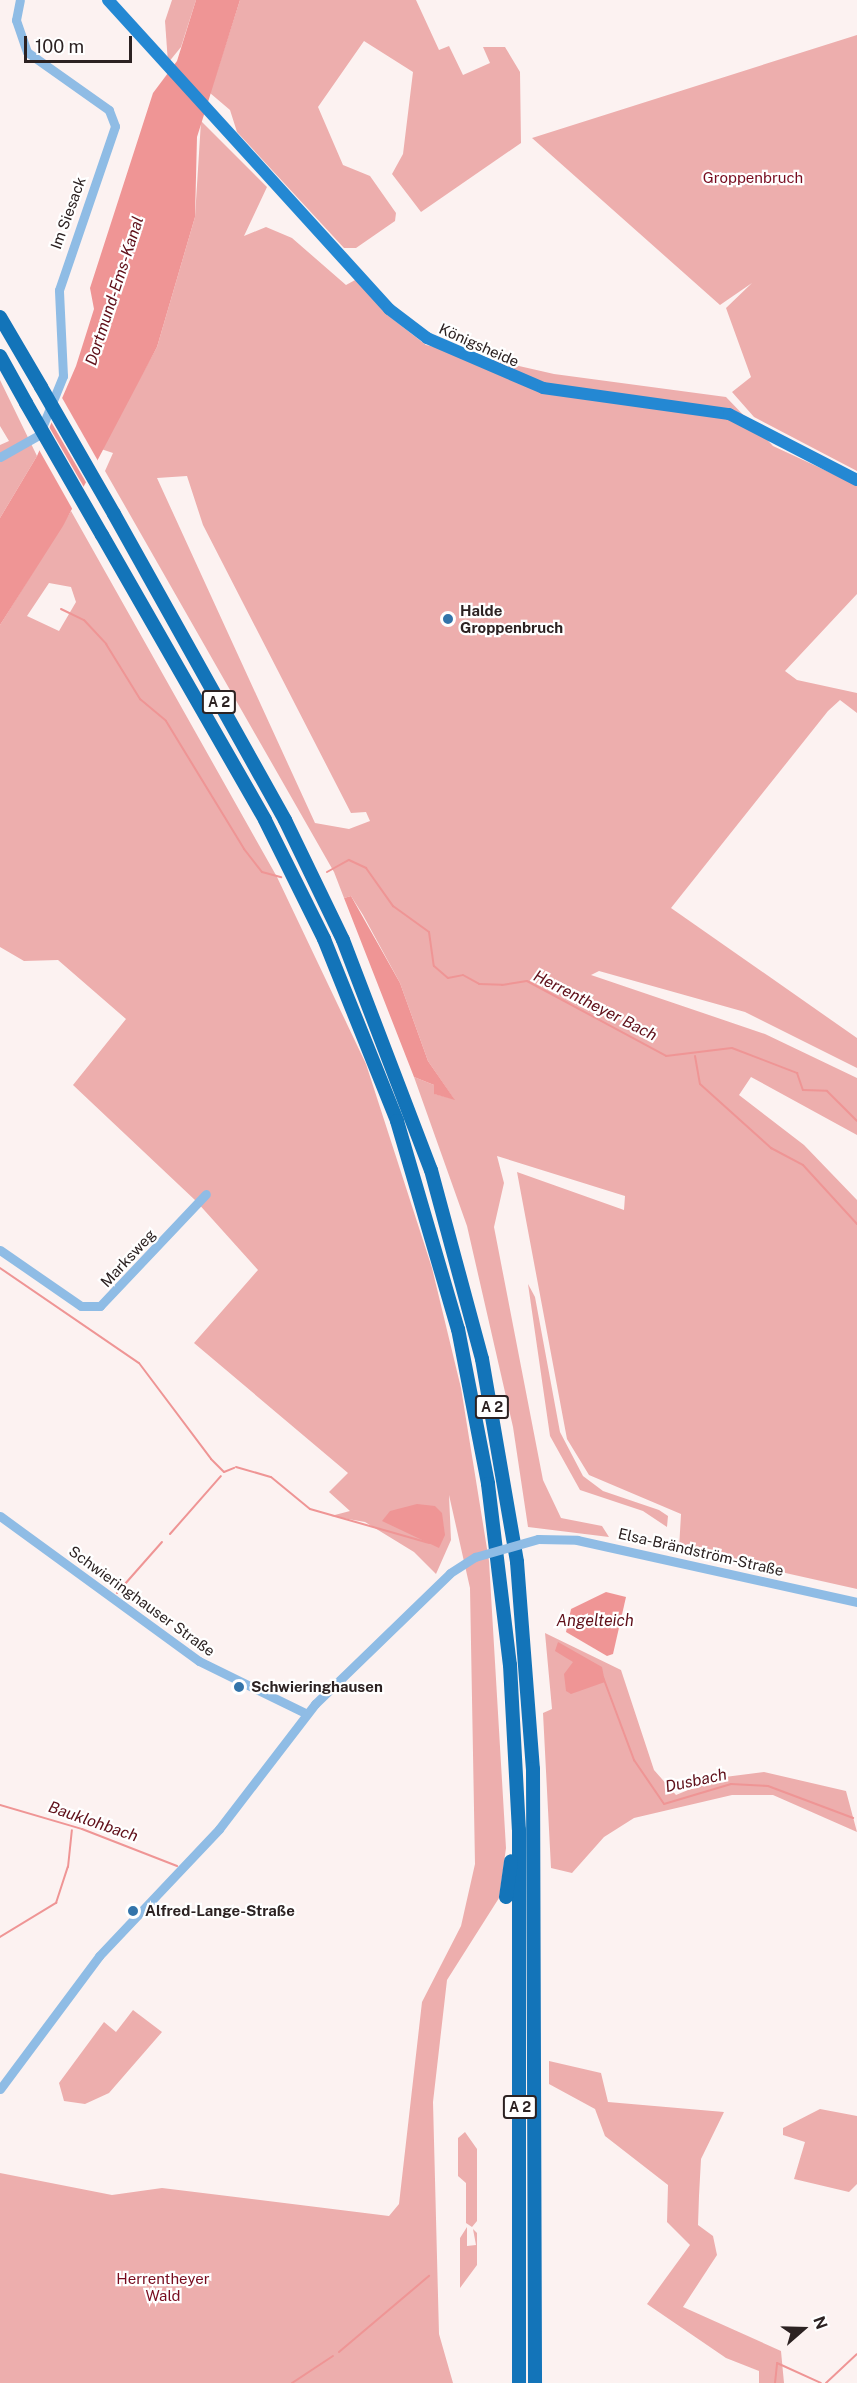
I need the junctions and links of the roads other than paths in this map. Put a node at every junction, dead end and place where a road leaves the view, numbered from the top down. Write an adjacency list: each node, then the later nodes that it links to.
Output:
1 (20, 0): 5 (street, Im Siesack)
2 (108, 0): 6 (main road, Königsheide)
3 (0, 317): 16 (highway, A 2, bridge)
4 (0, 356): 12 (highway, A 2, bridge)
5 (0, 457)
6 (857, 480)
7 (207, 1194): 8 (street, Marksweg)
8 (0, 1250)
9 (0, 1516): 11 (street, Schwieringhauser Straße)
10 (857, 1602): 11 (street, Elsa-Brändström-Straße, bridge)
11 (307, 1714): 14 (street)
12 (519, 1830): 13 (highway); 15 (highway, A 2)
13 (506, 1897)
14 (0, 2089)
15 (519, 2383)
16 (535, 2383)

